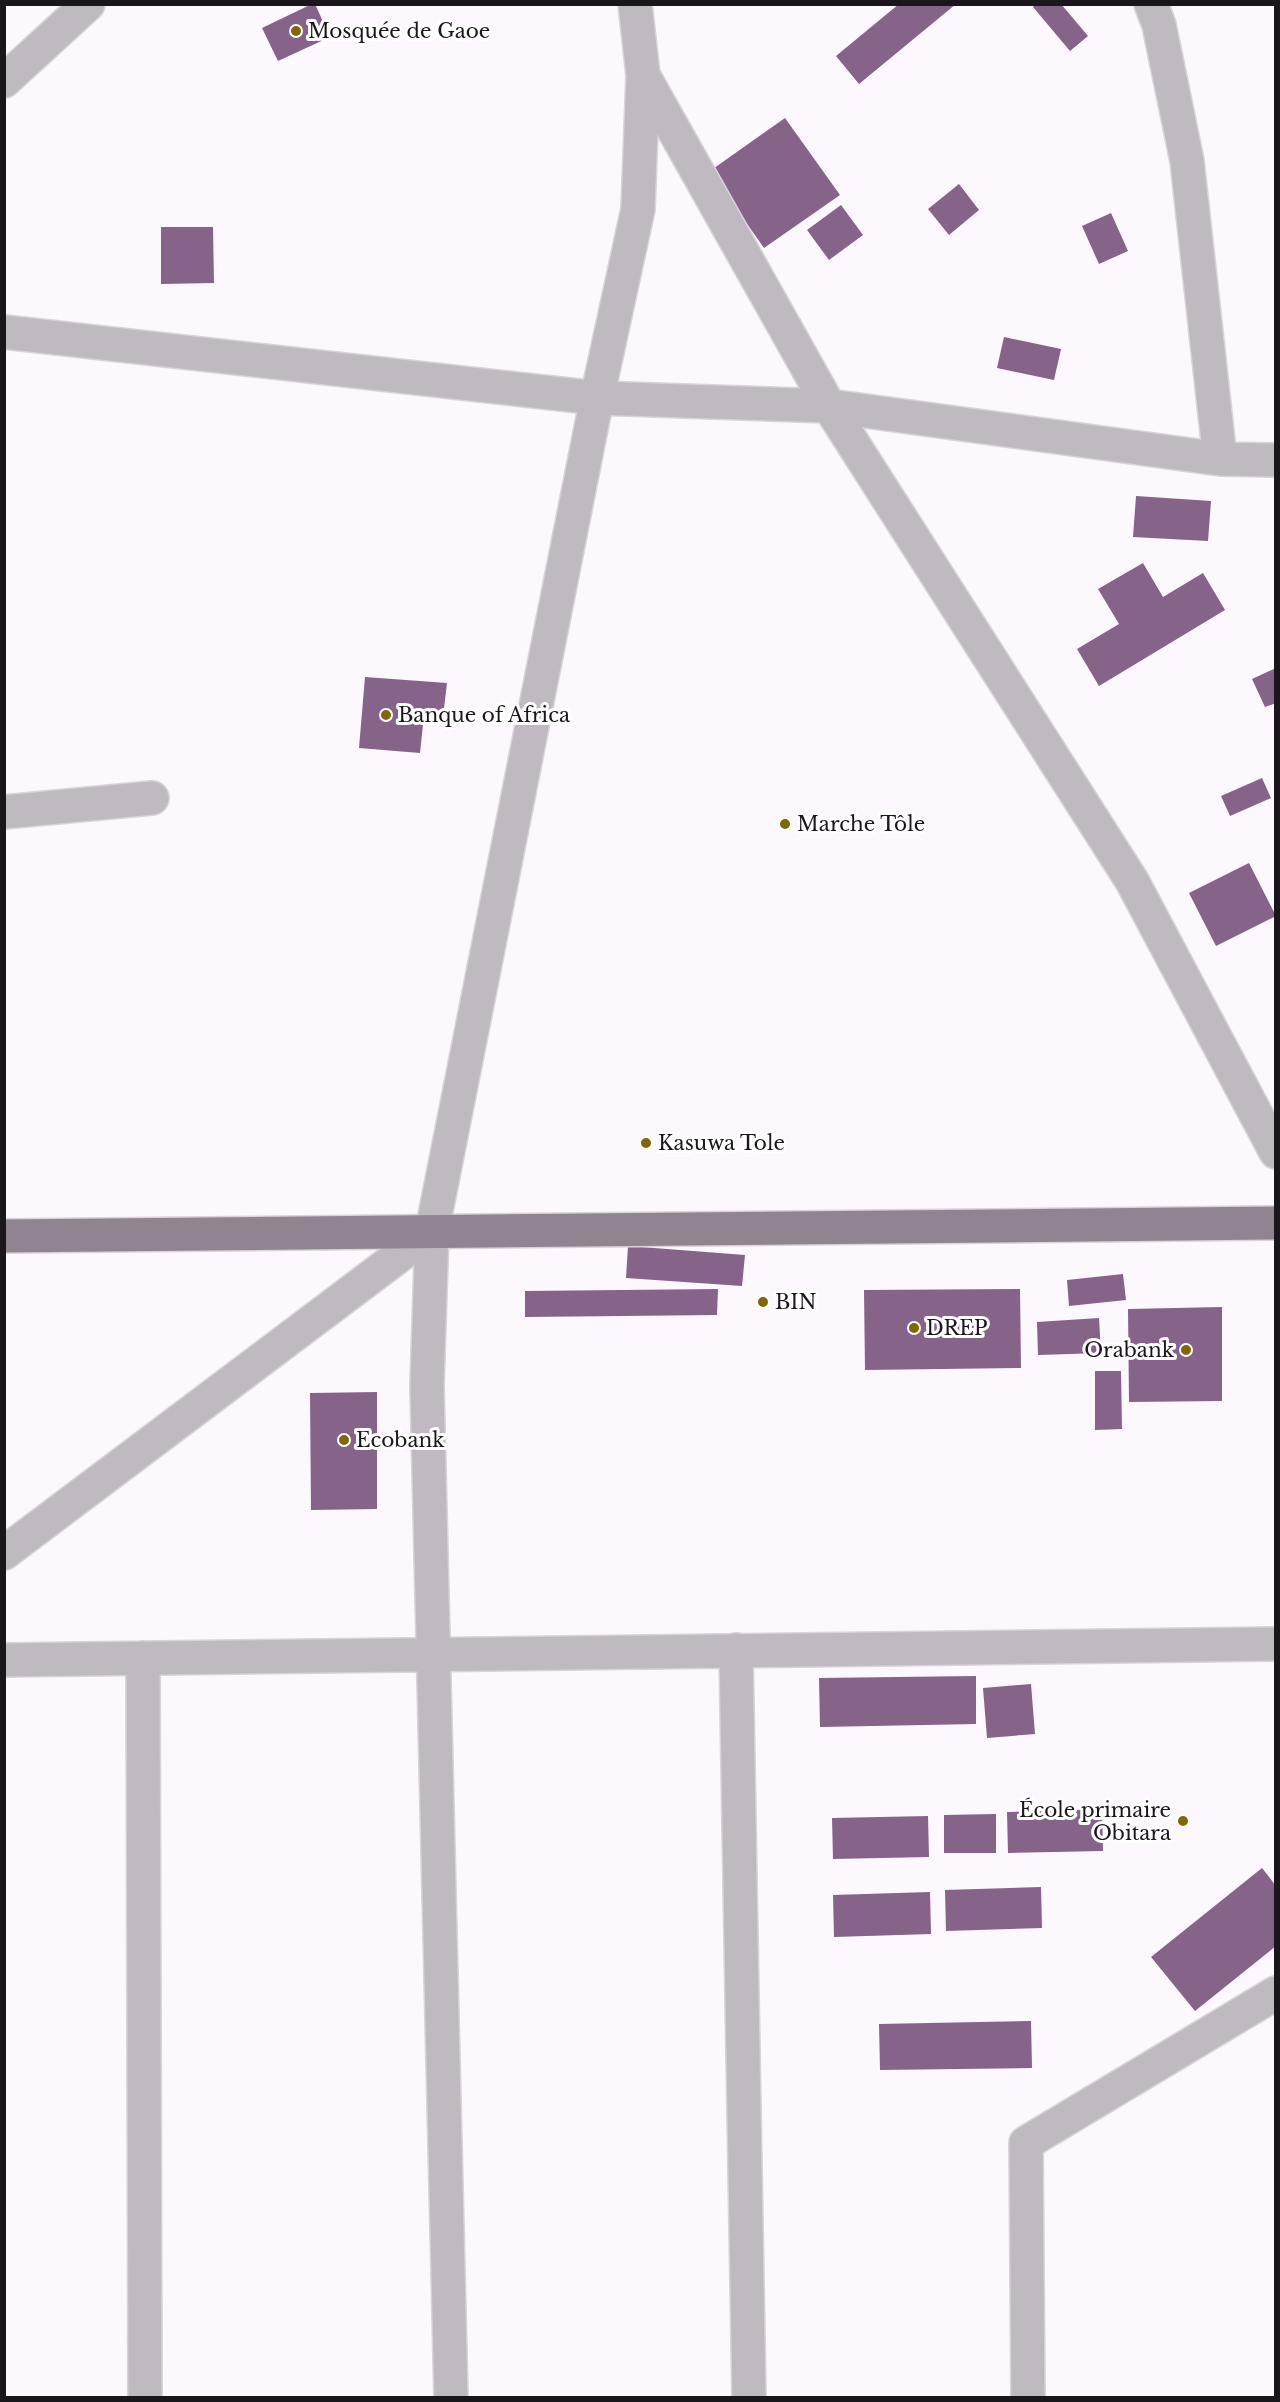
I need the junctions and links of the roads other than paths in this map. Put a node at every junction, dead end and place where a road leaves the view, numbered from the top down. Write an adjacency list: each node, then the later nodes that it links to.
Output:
1 (88, 4): 5 (street)
2 (634, 4): 4 (street)
3 (1151, 4): 9 (street)
4 (643, 75): 7 (street); 8 (street)
5 (4, 81)
6 (4, 332): 7 (street)
7 (597, 398): 8 (street); 15 (street)
8 (829, 406): 9 (street); 13 (street)
9 (1220, 459): 10 (street)
10 (1275, 460)
11 (152, 798): 12 (street)
12 (4, 812)
13 (1275, 1152)
14 (1275, 1223): 15 (main road)
15 (432, 1231): 16 (main road); 17 (street); 20 (street)
16 (4, 1236)
17 (4, 1553)
18 (1275, 1644): 19 (street)
19 (736, 1650): 20 (street); 26 (street)
20 (433, 1654): 21 (street); 25 (street)
21 (143, 1658): 22 (street); 24 (street)
22 (4, 1660)
23 (1275, 1993): 27 (street)
24 (145, 2397)
25 (451, 2397)
26 (748, 2397)
27 (1028, 2397)

